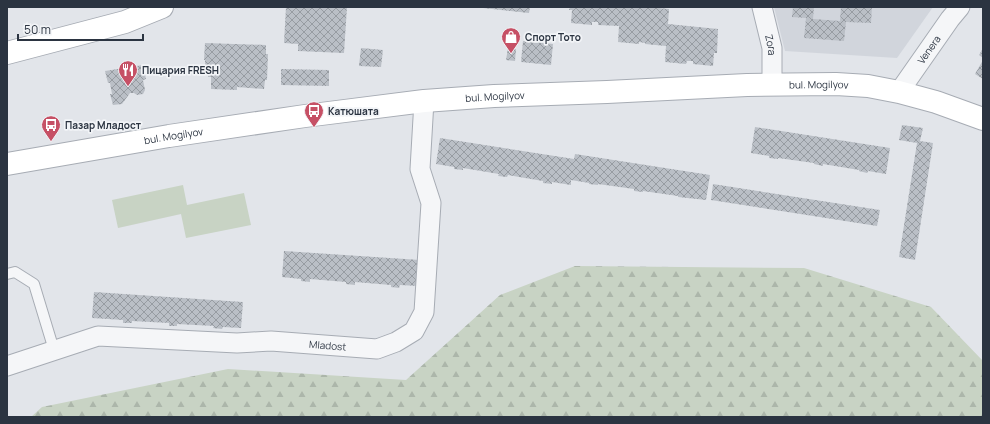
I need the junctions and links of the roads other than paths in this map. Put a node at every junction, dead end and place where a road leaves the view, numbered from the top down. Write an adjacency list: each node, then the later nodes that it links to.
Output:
1 (162, 7): 4 (street)
2 (762, 7): 5 (street, Zora)
3 (960, 7): 6 (street, Venera)
4 (7, 53)
5 (772, 84): 6 (street, bul. Mogilyov); 7 (street, bul. Mogilyov)
6 (899, 92): 8 (street, bul. Mogilyov)
7 (424, 101): 9 (street, bul. Mogilyov); 11 (street, Mladost)
8 (983, 119)
9 (7, 164)
10 (7, 274): 11 (lane)
11 (54, 350): 12 (street, Mladost)
12 (7, 366)

